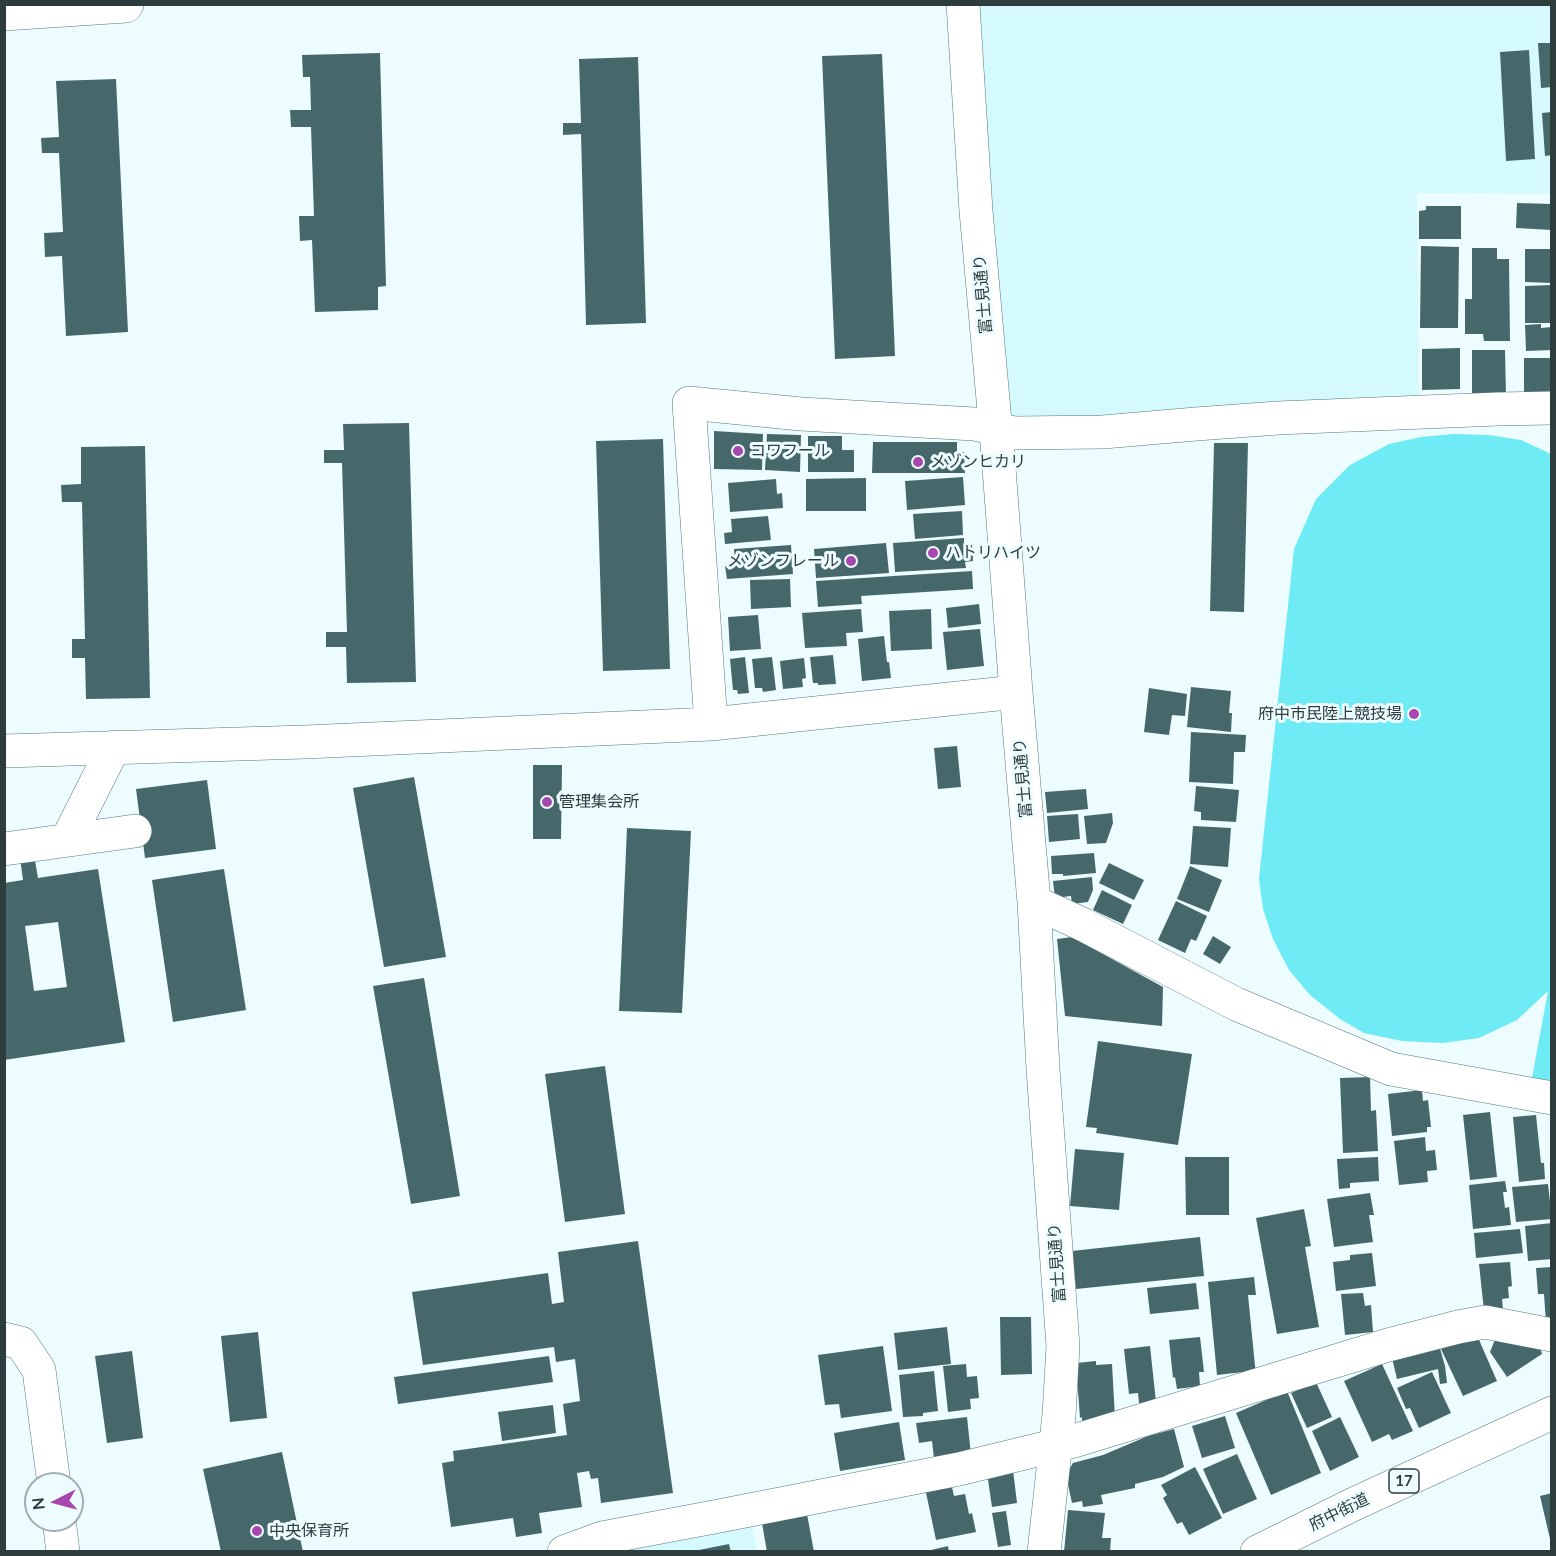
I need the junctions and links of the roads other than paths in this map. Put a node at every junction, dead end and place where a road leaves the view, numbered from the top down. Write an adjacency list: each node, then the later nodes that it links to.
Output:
1 (127, 4): 3 (street)
2 (963, 4): 5 (street, 富士見通り)
3 (4, 14)
4 (1551, 408): 5 (street)
5 (996, 429): 6 (street, 富士見通り); 7 (street)
6 (1016, 692): 7 (street); 13 (street, 富士見通り)
7 (711, 724): 8 (street)
8 (114, 747): 9 (street); 11 (street)
9 (4, 751)
10 (135, 831): 11 (street)
11 (67, 840): 12 (street)
12 (4, 849)
13 (1034, 902): 14 (street); 18 (street, 富士見通り)
14 (1551, 1098)
15 (1551, 1335): 18 (street)
16 (4, 1339): 19 (street)
17 (1551, 1413): 24 (street, 府中街道 / 17)
18 (1055, 1446): 22 (street); 23 (street, 富士見通り)
19 (52, 1472)
20 (61, 1532): 21 (street)
21 (63, 1551)
22 (564, 1551)
23 (1044, 1551)
24 (1257, 1551)

